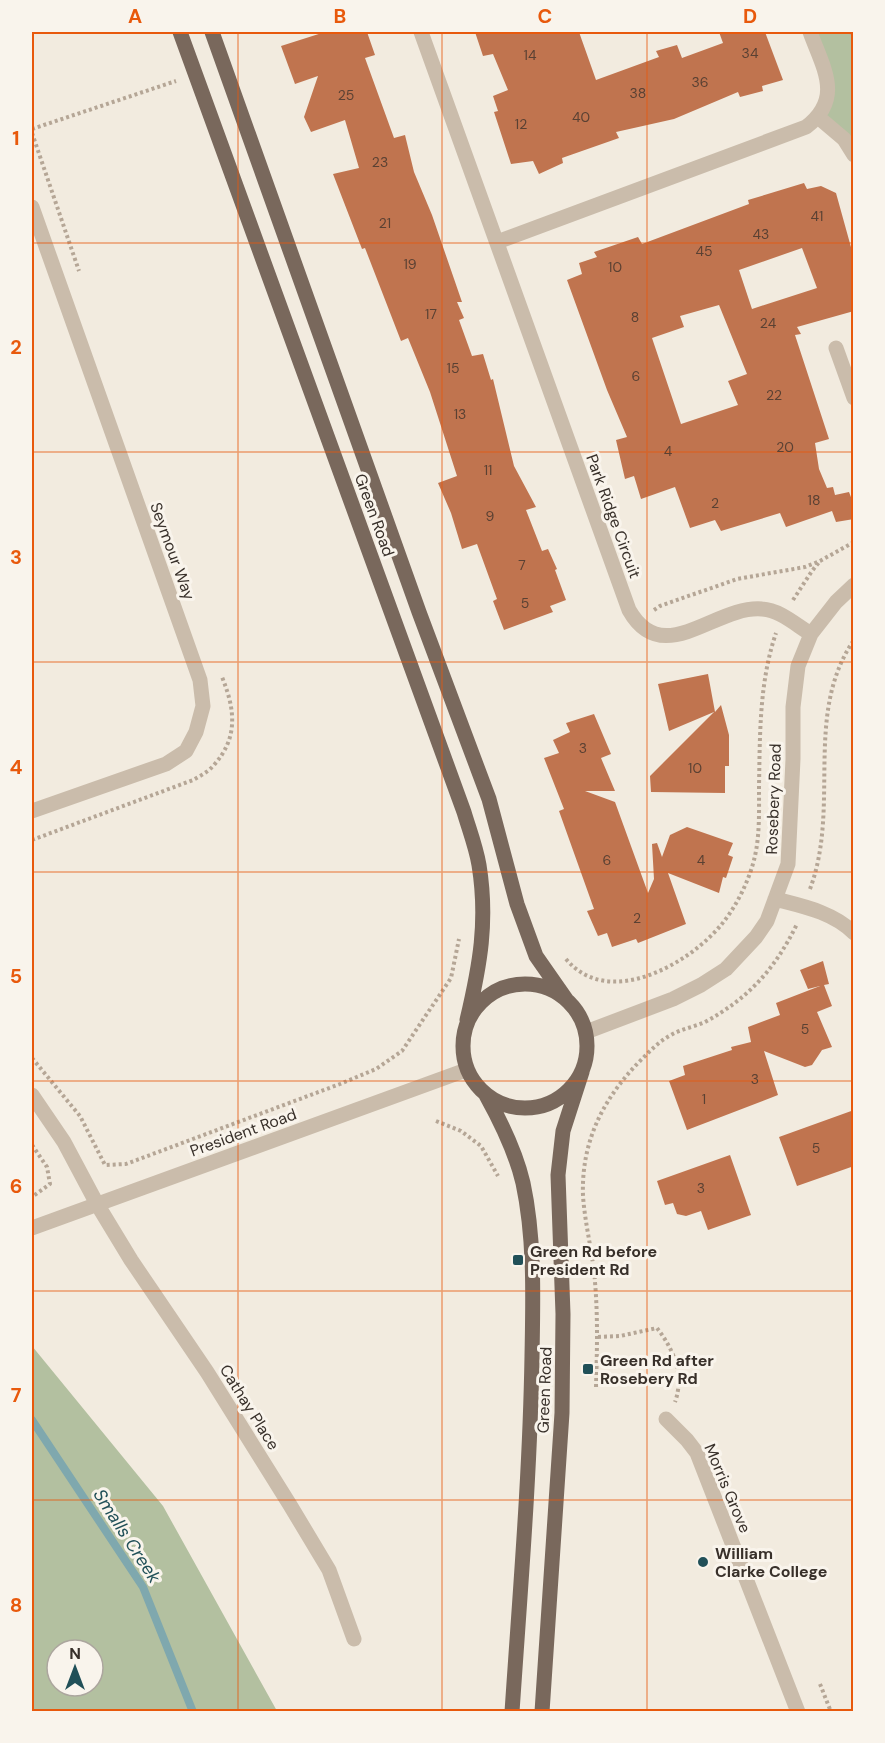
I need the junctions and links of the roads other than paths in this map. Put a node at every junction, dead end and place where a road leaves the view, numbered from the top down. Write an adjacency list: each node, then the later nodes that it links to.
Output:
1 (180, 32): 17 (main road, Green Road)
2 (212, 32): 16 (main road, Green Road)
3 (421, 32): 8 (street, Park Ridge Circuit)
4 (810, 32): 5 (street)
5 (818, 117): 6 (street); 8 (street)
6 (854, 155)
7 (32, 207): 13 (street, Seymour Way)
8 (497, 242): 12 (street, Park Ridge Circuit)
9 (836, 348): 10 (street)
10 (854, 398)
11 (854, 585): 12 (street, Rosebery Road)
12 (811, 634): 14 (street, Rosebery Road)
13 (32, 811)
14 (775, 899): 15 (street); 18 (street, Rosebery Road)
15 (854, 933)
16 (566, 999): 17 (main road); 18 (main road)
17 (467, 1020): 19 (main road)
18 (586, 1032): 20 (main road)
19 (466, 1070): 22 (main road); 23 (street, President Road)
20 (582, 1072): 22 (main road); 28 (main road, Green Road)
21 (32, 1095): 23 (street, Cathay Place)
22 (486, 1095): 27 (main road, Green Road)
23 (97, 1204): 24 (street, President Road); 26 (street, Cathay Place)
24 (32, 1228)
25 (666, 1419): 29 (street, Morris Grove)
26 (354, 1639)
27 (512, 1712)
28 (542, 1712)
29 (798, 1712)

